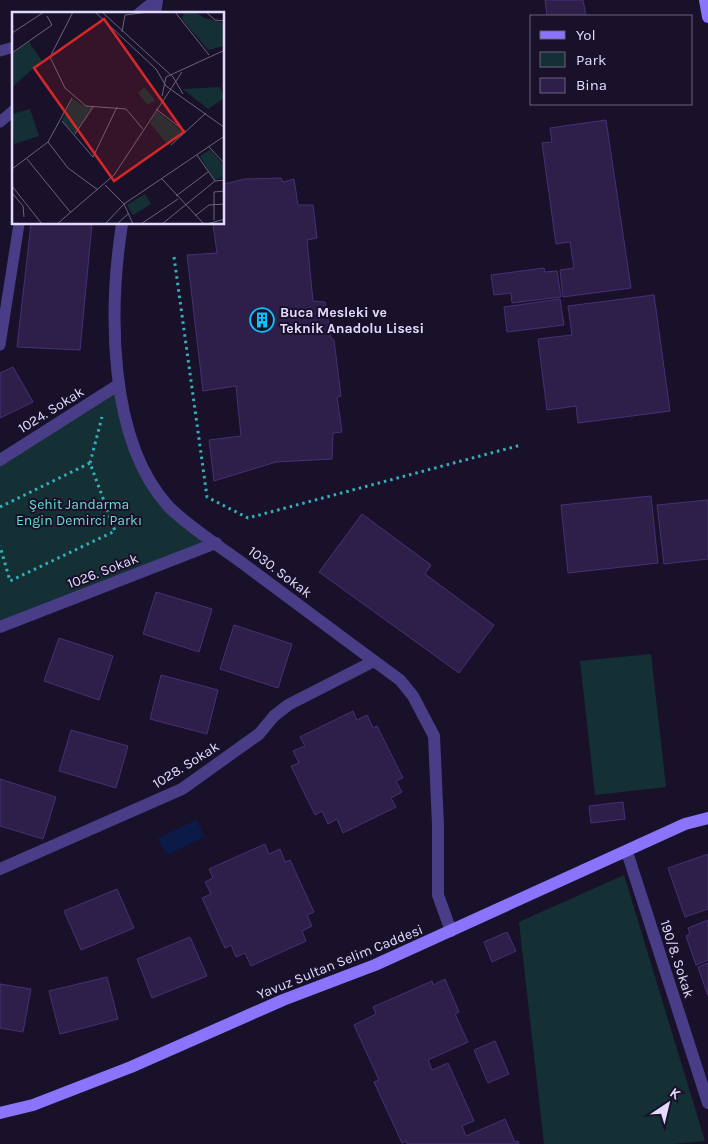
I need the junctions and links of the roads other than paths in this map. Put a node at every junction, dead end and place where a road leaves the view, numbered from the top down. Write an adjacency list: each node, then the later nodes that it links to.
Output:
1 (156, 0): 3 (lane)
2 (705, 0): 4 (main road)
3 (141, 12)
4 (708, 17)
5 (12, 112): 6 (lane)
6 (0, 122)
7 (19, 225): 9 (lane)
8 (122, 225): 10 (street, 1030. Sokak)
9 (0, 345)
10 (113, 388): 11 (street, 1024. Sokak); 12 (street, 1030. Sokak)
11 (0, 460)
12 (216, 543): 13 (street, 1026. Sokak); 14 (street, 1030. Sokak)
13 (0, 627)
14 (374, 661): 19 (street, 1028. Sokak); 20 (street, 1030. Sokak)
15 (708, 809): 17 (main road, Yavuz Sultan Selim Caddesi)
16 (708, 818): 17 (main road, Yavuz Sultan Selim Caddesi)
17 (685, 824): 18 (main road, Yavuz Sultan Selim Caddesi)
18 (627, 852): 20 (main road, Yavuz Sultan Selim Caddesi); 21 (street, 190/8. Sokak)
19 (0, 869)
20 (451, 931): 22 (main road, Yavuz Sultan Selim Caddesi)
21 (708, 1103)
22 (0, 1113)

